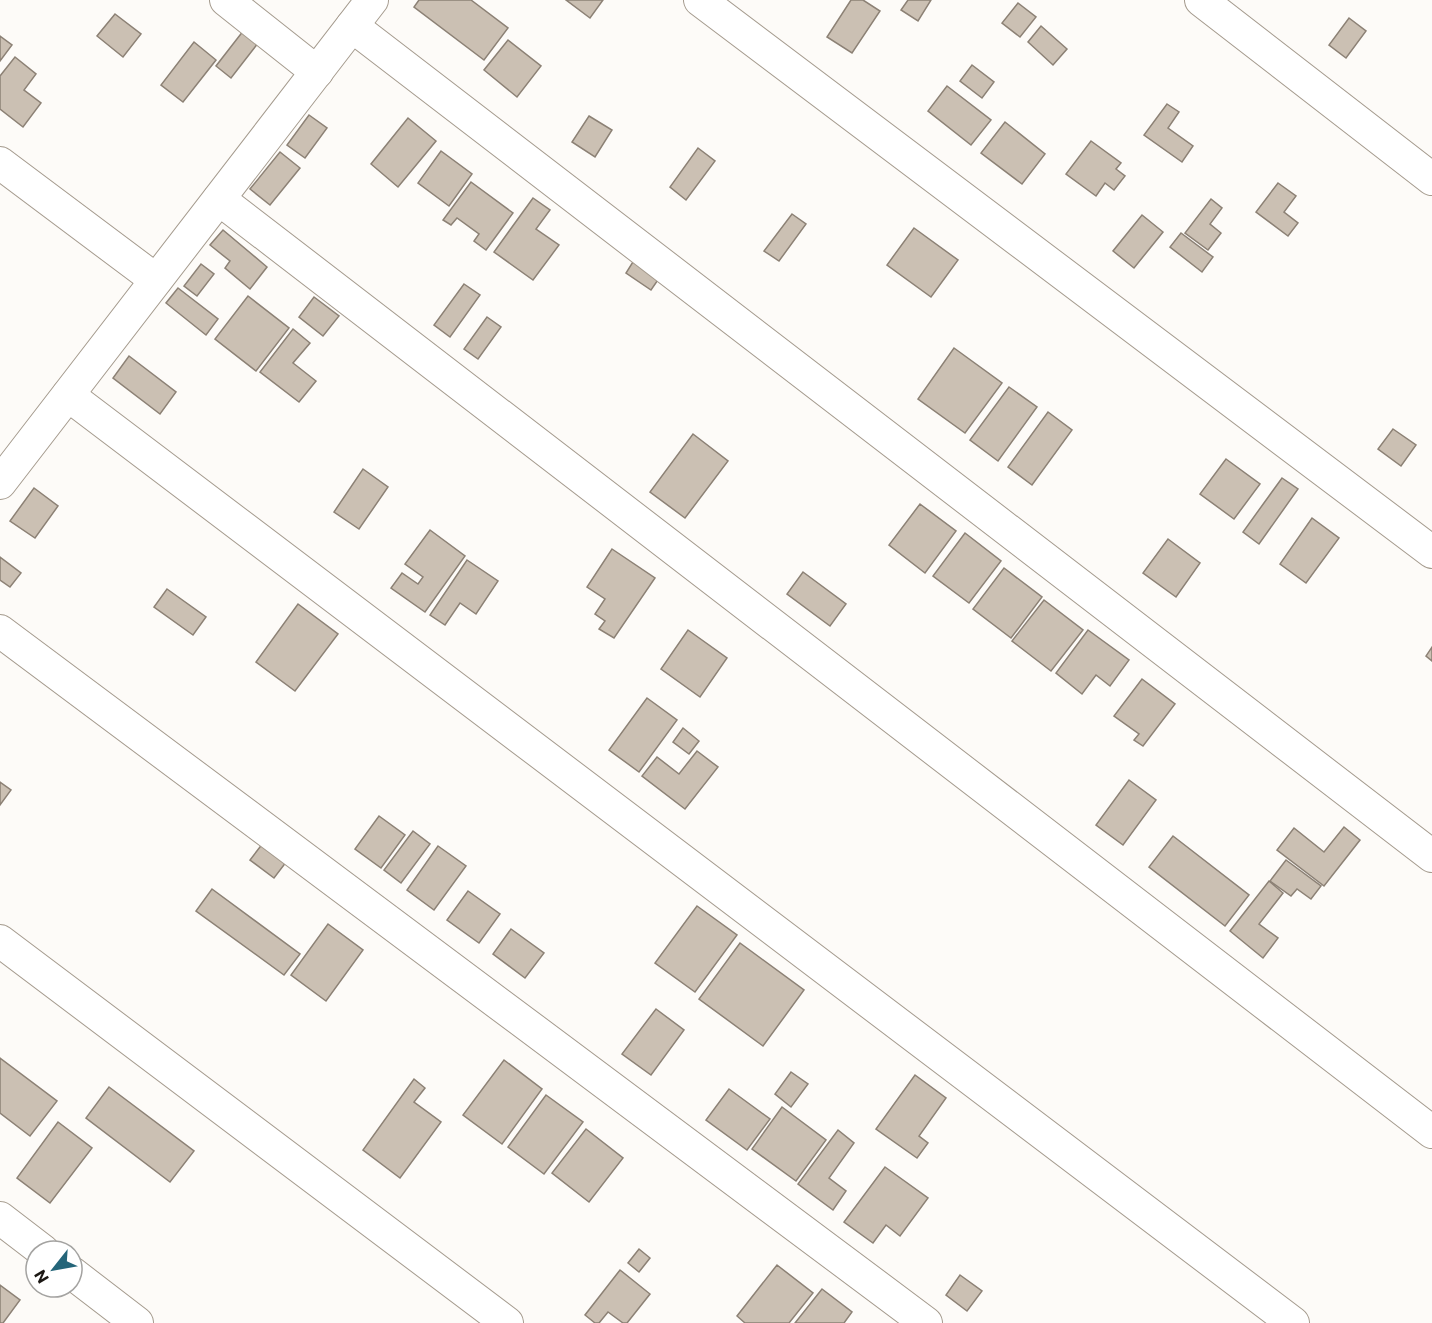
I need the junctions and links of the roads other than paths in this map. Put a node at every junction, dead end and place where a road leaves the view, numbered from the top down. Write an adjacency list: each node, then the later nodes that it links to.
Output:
1 (226, 0): 6 (street)
2 (372, 0): 5 (street)
3 (700, 0): 13 (street)
4 (1201, 0): 8 (street)
5 (352, 26): 6 (street); 15 (street)
6 (317, 72): 9 (street)
7 (0, 163): 10 (street)
8 (1432, 179)
9 (219, 199): 10 (street); 17 (street)
10 (156, 280): 11 (street)
11 (68, 395): 12 (street); 24 (street)
12 (0, 483)
13 (1432, 552)
14 (0, 631): 23 (street)
15 (1432, 856)
16 (0, 941): 22 (street)
17 (1432, 1132)
18 (0, 1218): 19 (street)
19 (27, 1239)
20 (84, 1282): 21 (street)
21 (137, 1323)
22 (507, 1323)
23 (926, 1323)
24 (1293, 1323)

